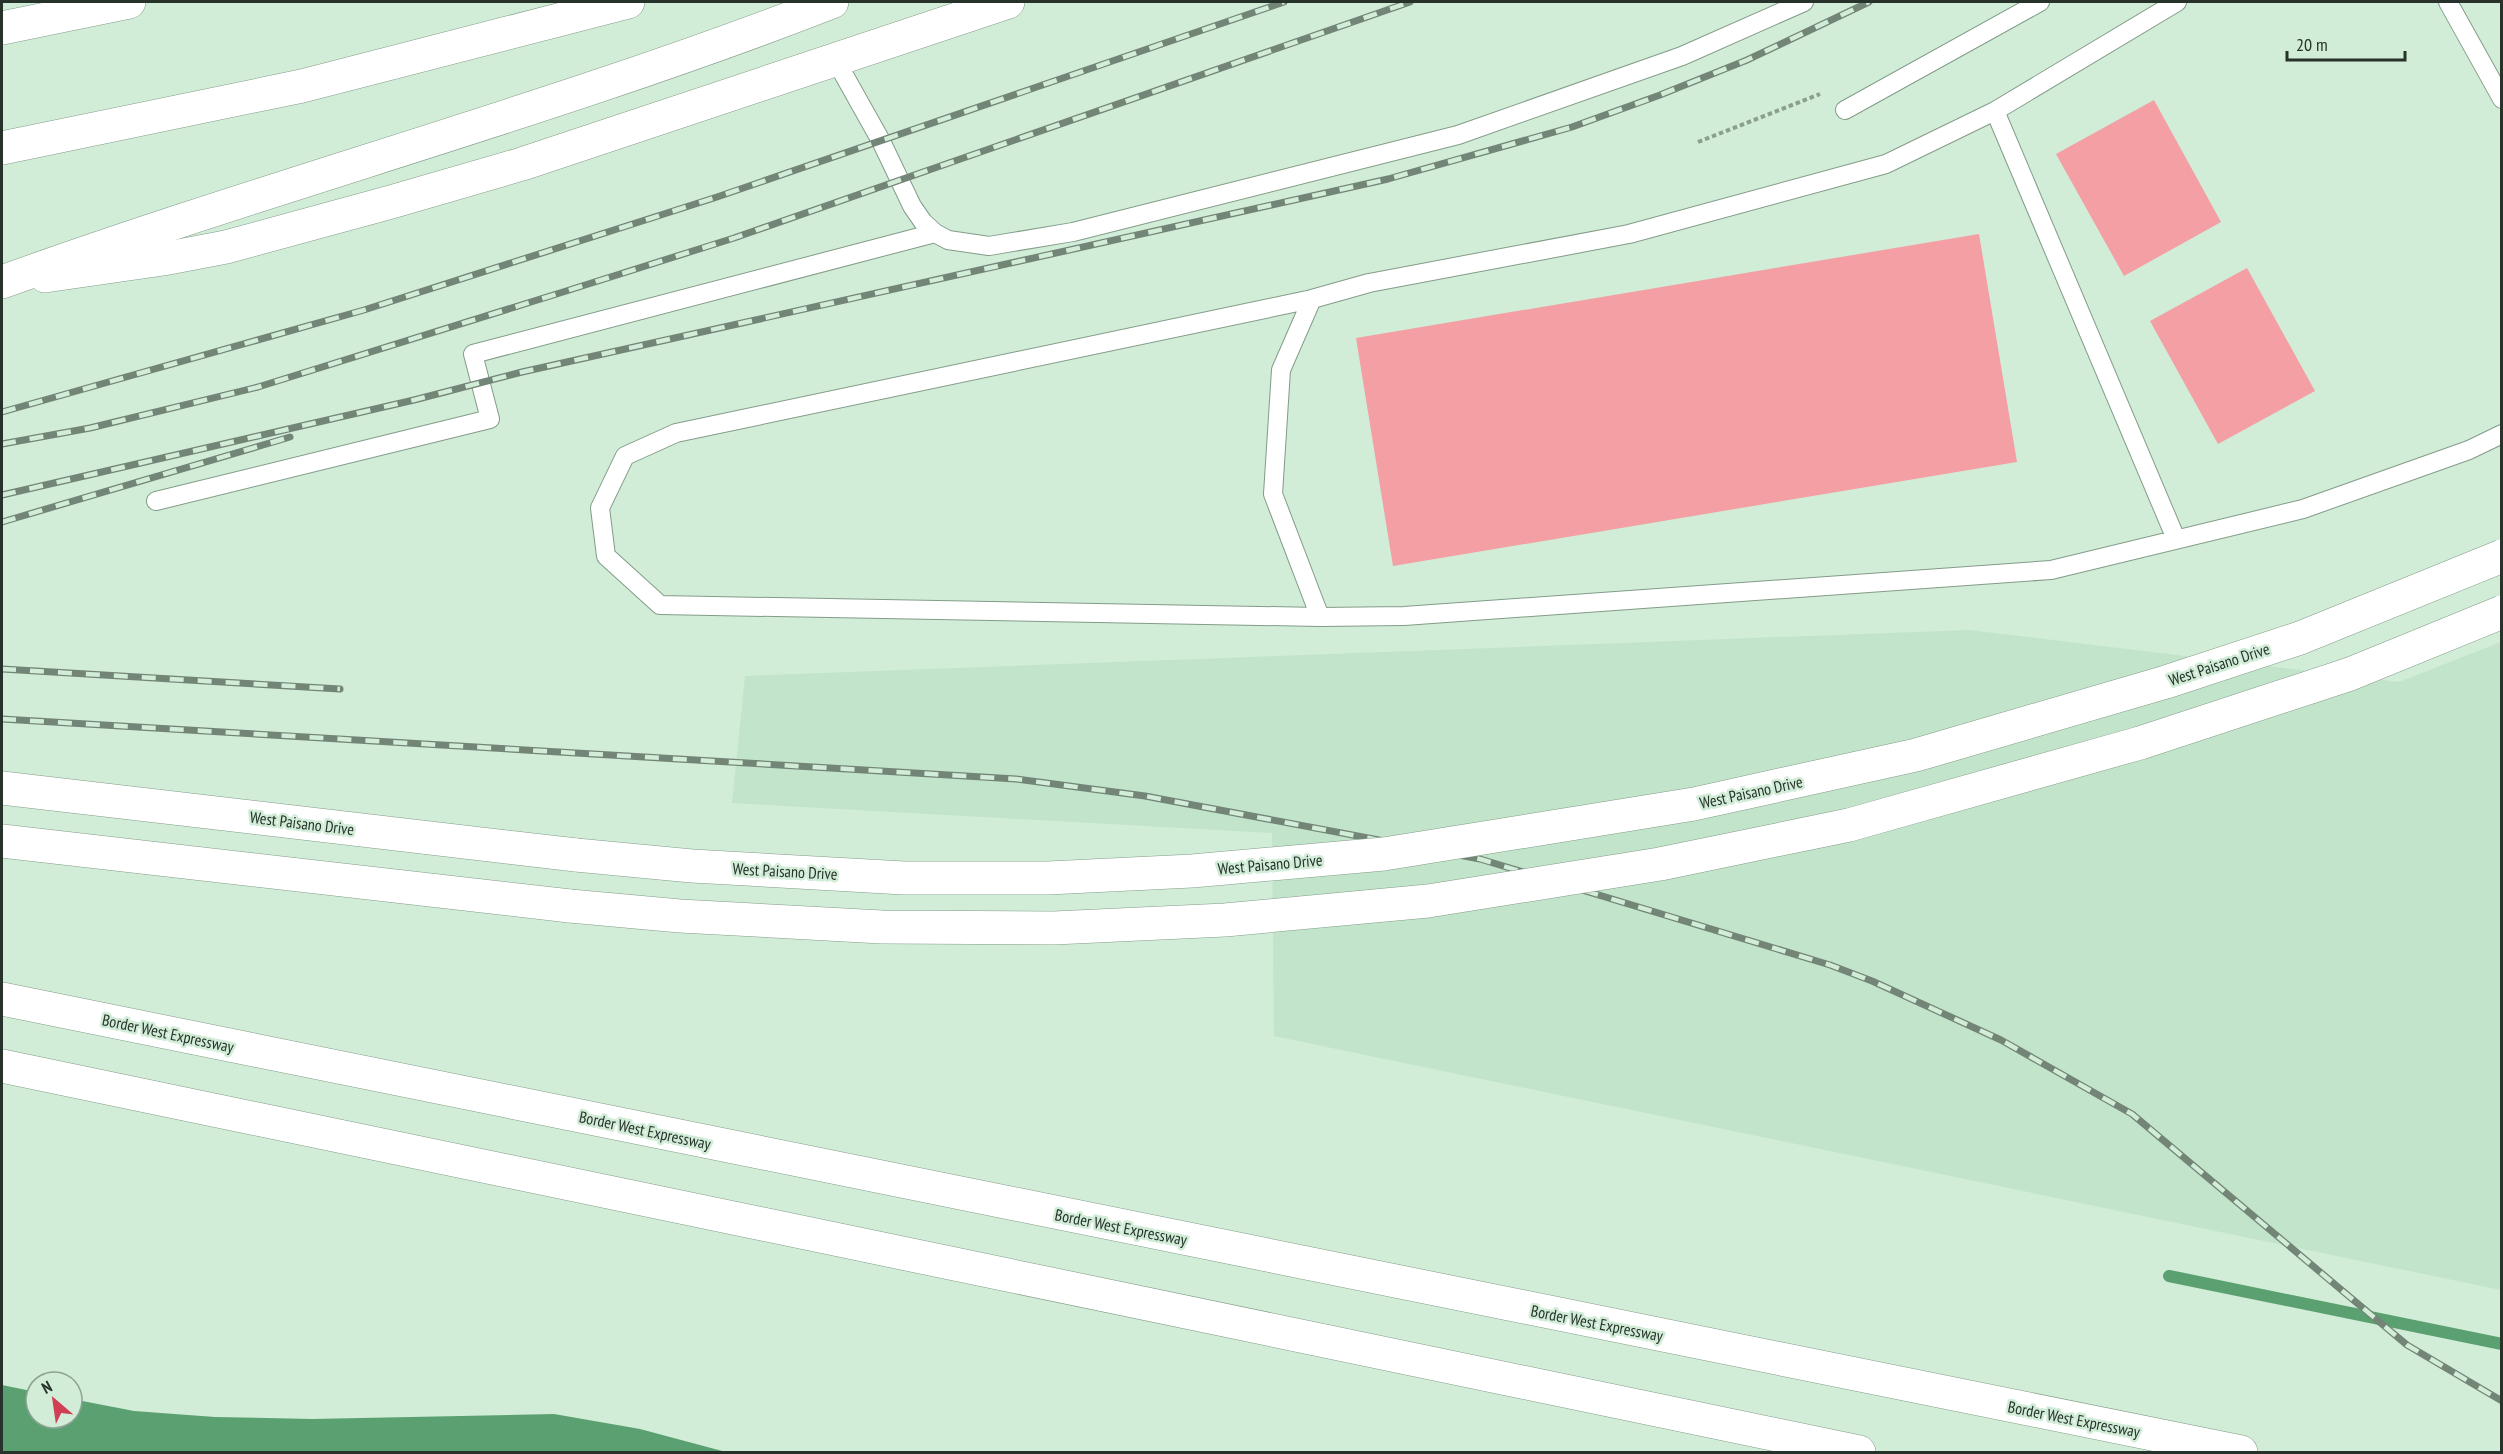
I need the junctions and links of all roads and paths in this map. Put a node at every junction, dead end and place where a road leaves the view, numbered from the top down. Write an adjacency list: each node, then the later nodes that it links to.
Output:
1 (129, 2): 9 (main road)
2 (628, 2): 14 (main road)
3 (832, 2): 16 (main road)
4 (1008, 2): 10 (main road)
5 (1804, 2): 15 (lane)
6 (2040, 2): 12 (lane)
7 (2177, 2): 13 (lane)
8 (2448, 2): 11 (lane)
9 (2, 28)
10 (836, 60): 15 (lane); 16 (main road)
11 (2502, 99)
12 (1845, 110)
13 (1995, 111): 17 (lane); 20 (lane)
14 (2, 148)
15 (935, 233): 19 (lane)
16 (2, 282)
17 (1312, 299): 23 (lane); 23 (lane)
18 (2502, 434): 20 (lane)
19 (156, 501)
20 (2176, 539): 23 (lane)
21 (2502, 556): 24 (main road, West Paisano Drive, bridge)
22 (2502, 612): 25 (main road, bridge)
23 (1320, 617)
24 (2, 788)
25 (2, 841)
26 (2, 999): 29 (main road, Border West Expressway)
27 (2, 1066): 28 (main road)
28 (1858, 1452)
29 (2241, 1452)

